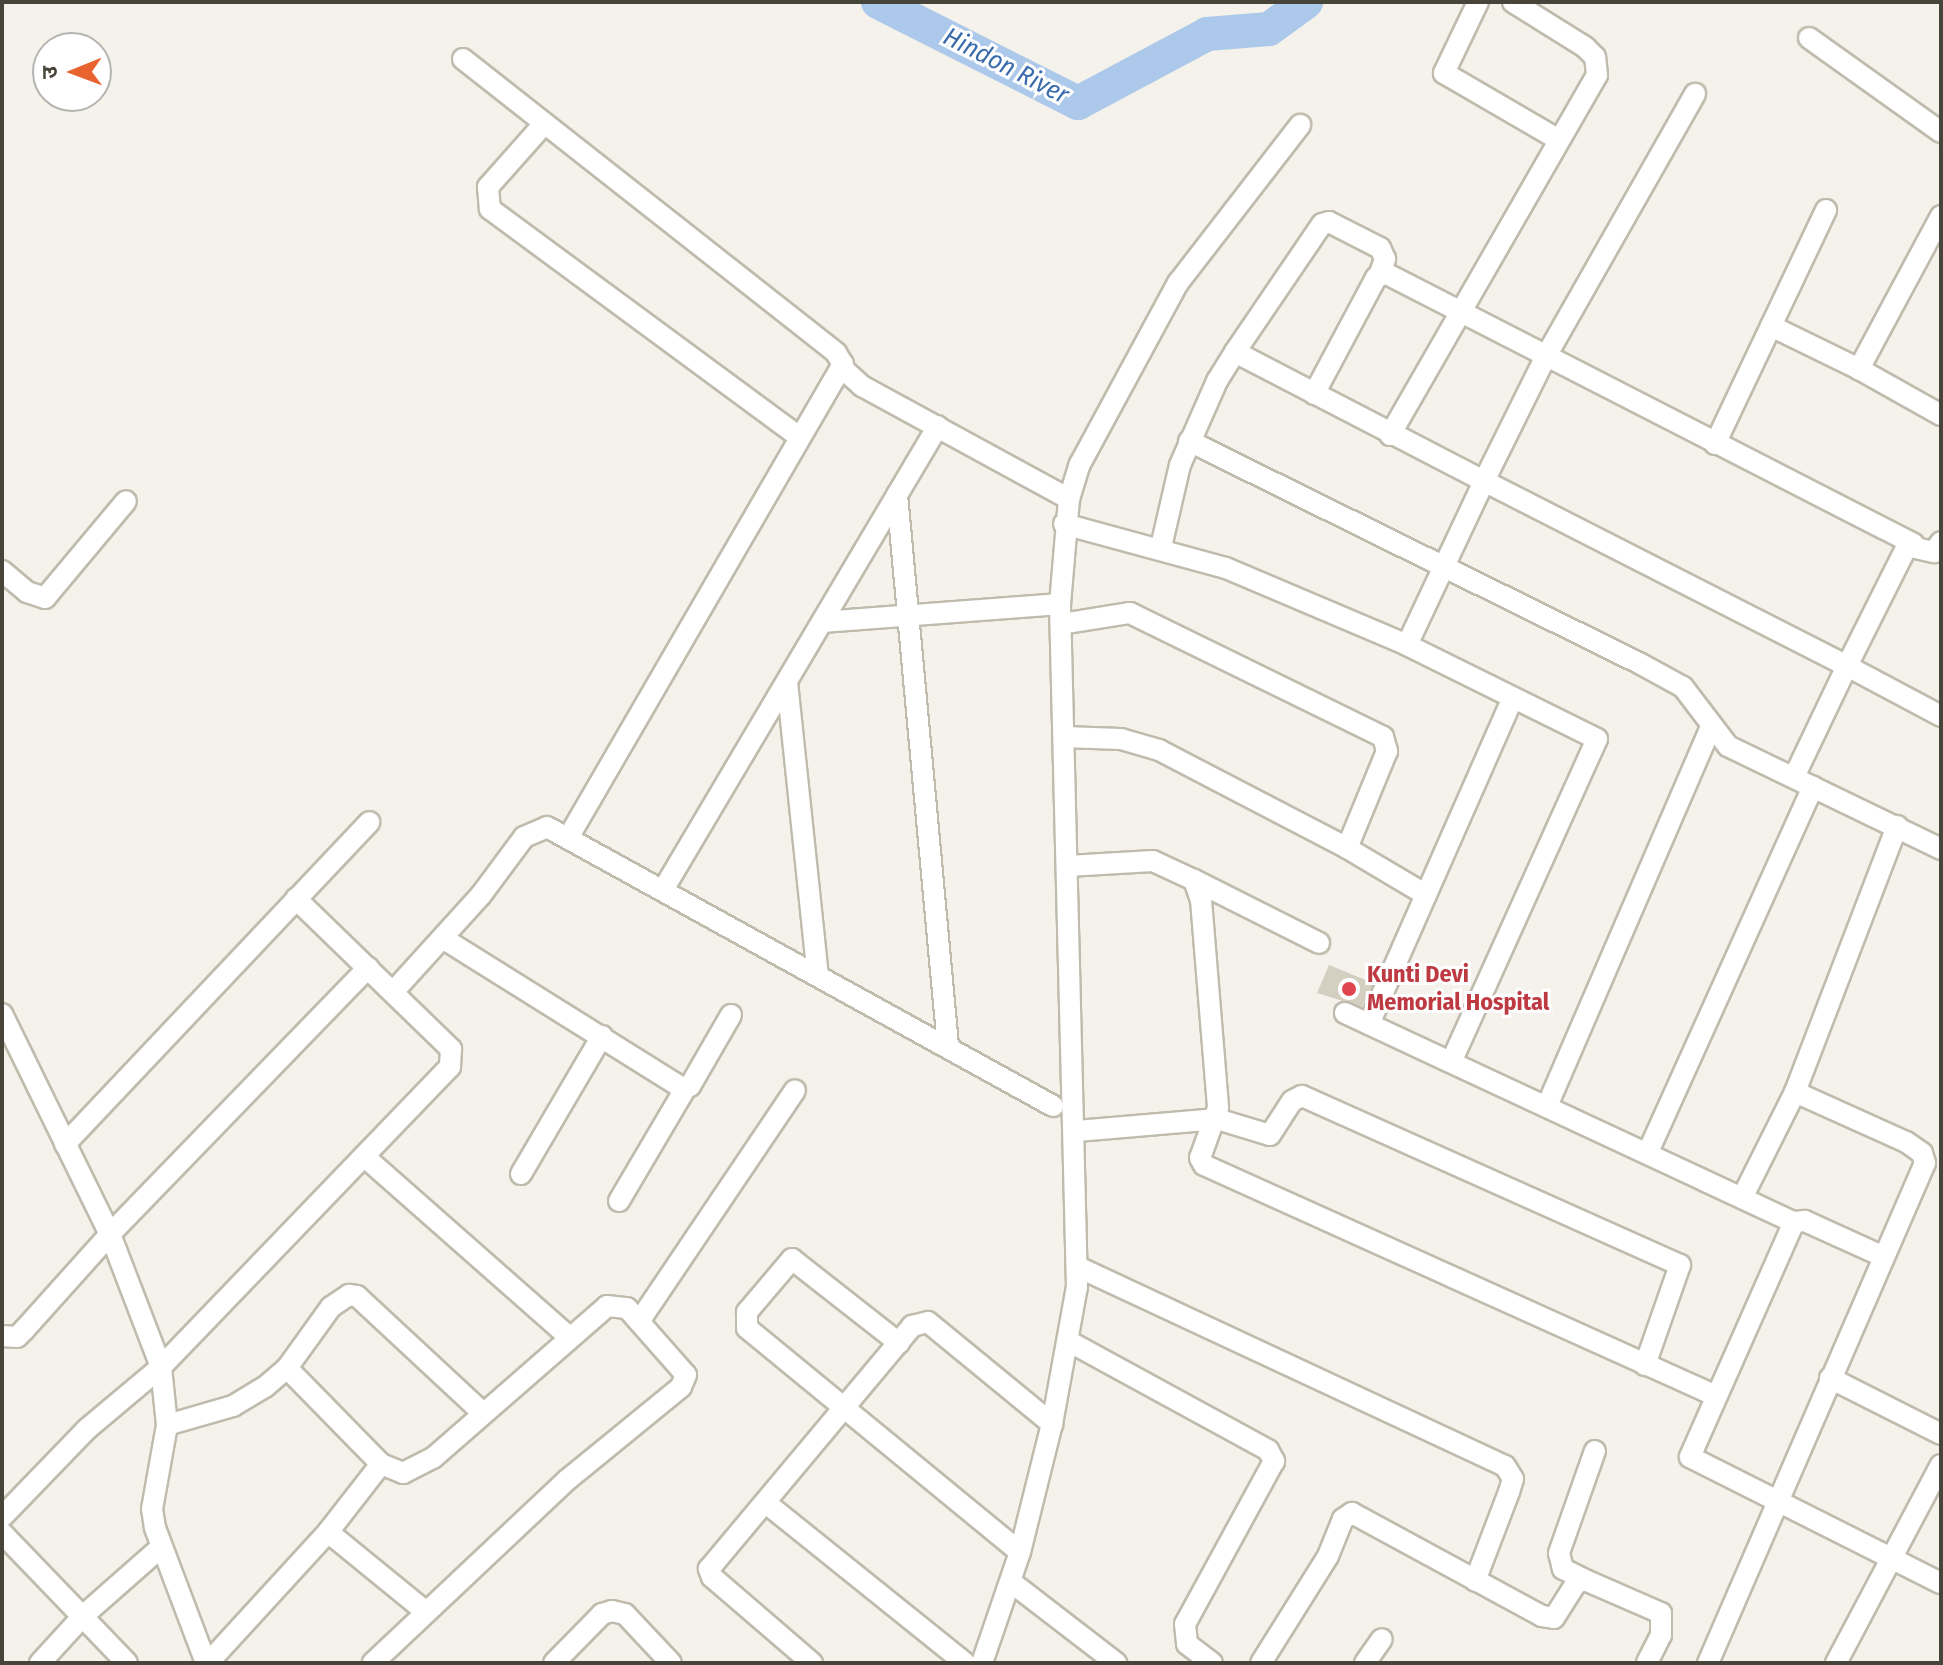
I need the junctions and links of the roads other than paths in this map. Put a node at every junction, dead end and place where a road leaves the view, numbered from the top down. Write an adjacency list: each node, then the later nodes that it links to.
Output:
1 (1478, 2): 9 (street)
2 (1513, 2): 9 (street)
3 (1809, 38): 8 (street)
4 (463, 59): 6 (street)
5 (1695, 94): 16 (street)
6 (543, 125): 17 (street); 23 (street)
7 (1300, 125): 28 (street)
8 (1941, 132)
9 (1559, 140): 13 (street)
10 (1826, 210): 14 (street)
11 (1941, 216): 18 (street)
12 (1380, 273): 13 (street); 15 (street); 19 (street)
13 (1458, 311): 16 (street); 22 (street)
14 (1771, 326): 18 (street); 25 (street)
15 (1235, 352): 19 (street); 24 (street)
16 (1545, 358): 25 (street); 26 (street)
17 (842, 368): 21 (street); 23 (street)
18 (1859, 369): 20 (street)
19 (1314, 394): 22 (street)
20 (1941, 415)
21 (938, 426): 27 (street); 28 (street)
22 (1390, 435): 26 (street)
23 (799, 437): 50 (street)
24 (1189, 441): 32 (street); 34 (street)
25 (1715, 444): 31 (street)
26 (1484, 481): 34 (street); 40 (street)
27 (897, 495): 37 (street); 38 (street)
28 (1069, 499): 30 (street)
29 (126, 501): 35 (street)
30 (1064, 524): 32 (street); 36 (street)
31 (1914, 544): 33 (street); 40 (street)
32 (1161, 547): 39 (street)
33 (1939, 550)
34 (1443, 566): 39 (street); 44 (street)
35 (2, 571)
36 (1060, 614): 37 (street); 45 (street); 51 (street)
37 (908, 615): 38 (street); 68 (street)
38 (822, 622): 41 (street)
39 (1407, 645): 42 (street)
40 (1847, 666): 43 (street); 46 (street)
41 (787, 682): 55 (street); 61 (street)
42 (1513, 698): 56 (street); 69 (street)
43 (1941, 716)
44 (1711, 727): 46 (street); 74 (street)
45 (1064, 737): 51 (street); 53 (street)
46 (1794, 777): 47 (street)
47 (1813, 786): 49 (street); 78 (street)
48 (369, 822): 57 (street)
49 (1897, 826): 52 (street); 72 (street)
50 (568, 838): 55 (street); 58 (street)
51 (1347, 848): 56 (street)
52 (1941, 849)
53 (1068, 866): 54 (street); 76 (street)
54 (1194, 880): 59 (street); 75 (street)
55 (663, 890): 61 (street)
56 (1426, 895): 66 (street)
57 (296, 899): 60 (street); 77 (street)
58 (444, 939): 62 (street); 67 (street)
59 (1319, 943)
60 (368, 968): 62 (street); 84 (street)
61 (818, 975): 68 (street)
62 (393, 992): 79 (street)
63 (1345, 1013): 66 (street)
64 (2, 1014): 77 (street)
65 (731, 1015): 70 (street)
66 (1369, 1024): 69 (street)
67 (602, 1036): 70 (street); 80 (street)
68 (948, 1046): 73 (street)
69 (1451, 1062): 74 (street)
70 (685, 1089): 82 (street)
71 (795, 1090): 87 (street)
72 (1795, 1092): 81 (street); 85 (street)
73 (1053, 1106)
74 (1547, 1106): 78 (street)
75 (1217, 1119): 76 (street); 92 (street); 92 (street)
76 (1077, 1131): 86 (street)
77 (65, 1144): 84 (street)
78 (1648, 1152): 81 (street)
79 (365, 1157): 88 (street); 93 (street)
80 (521, 1174)
81 (1743, 1196): 83 (street)
82 (619, 1201)
83 (1794, 1222): 85 (street); 96 (street)
84 (110, 1234): 89 (street); 93 (street)
85 (1882, 1256): 95 (street)
86 (1078, 1267): 90 (street); 114 (street)
87 (640, 1320): 88 (street); 117 (street)
88 (569, 1337): 97 (street)
89 (5, 1340)
90 (1070, 1342): 99 (street); 119 (street)
91 (899, 1343): 98 (street); 98 (street); 99 (street)
92 (1645, 1365): 96 (street)
93 (161, 1367): 100 (street); 107 (street)
94 (287, 1368): 97 (street); 100 (street); 103 (street)
95 (1830, 1378): 101 (street); 105 (street)
96 (1714, 1395): 105 (street)
97 (483, 1413): 103 (street)
98 (844, 1413): 106 (street); 111 (street)
99 (1052, 1424): 111 (street)
100 (167, 1425): 110 (street)
101 (1941, 1434)
102 (1595, 1451): 113 (street)
103 (381, 1464): 108 (street)
104 (1941, 1465): 112 (street)
105 (1779, 1500): 112 (street); 132 (street)
106 (766, 1503): 126 (street); 127 (street)
107 (2, 1517)
108 (328, 1532): 117 (street); 122 (street)
109 (2, 1533): 118 (street)
110 (161, 1547): 118 (street); 122 (street)
111 (1020, 1552): 115 (street)
112 (1893, 1558): 116 (street); 133 (street)
113 (1585, 1580): 114 (street); 131 (street)
114 (1475, 1581): 130 (street)
115 (1011, 1582): 128 (street); 129 (street)
116 (1941, 1583)
117 (425, 1611): 123 (street)
118 (84, 1615): 120 (street); 121 (street)
119 (1199, 1659)
120 (40, 1663)
121 (127, 1663)
122 (207, 1663)
123 (373, 1663)
124 (554, 1663): 125 (street)
125 (671, 1663)
126 (812, 1663)
127 (965, 1663)
128 (982, 1663)
129 (1116, 1663)
130 (1261, 1663)
131 (1647, 1663)
132 (1708, 1663)
133 (1836, 1663)

